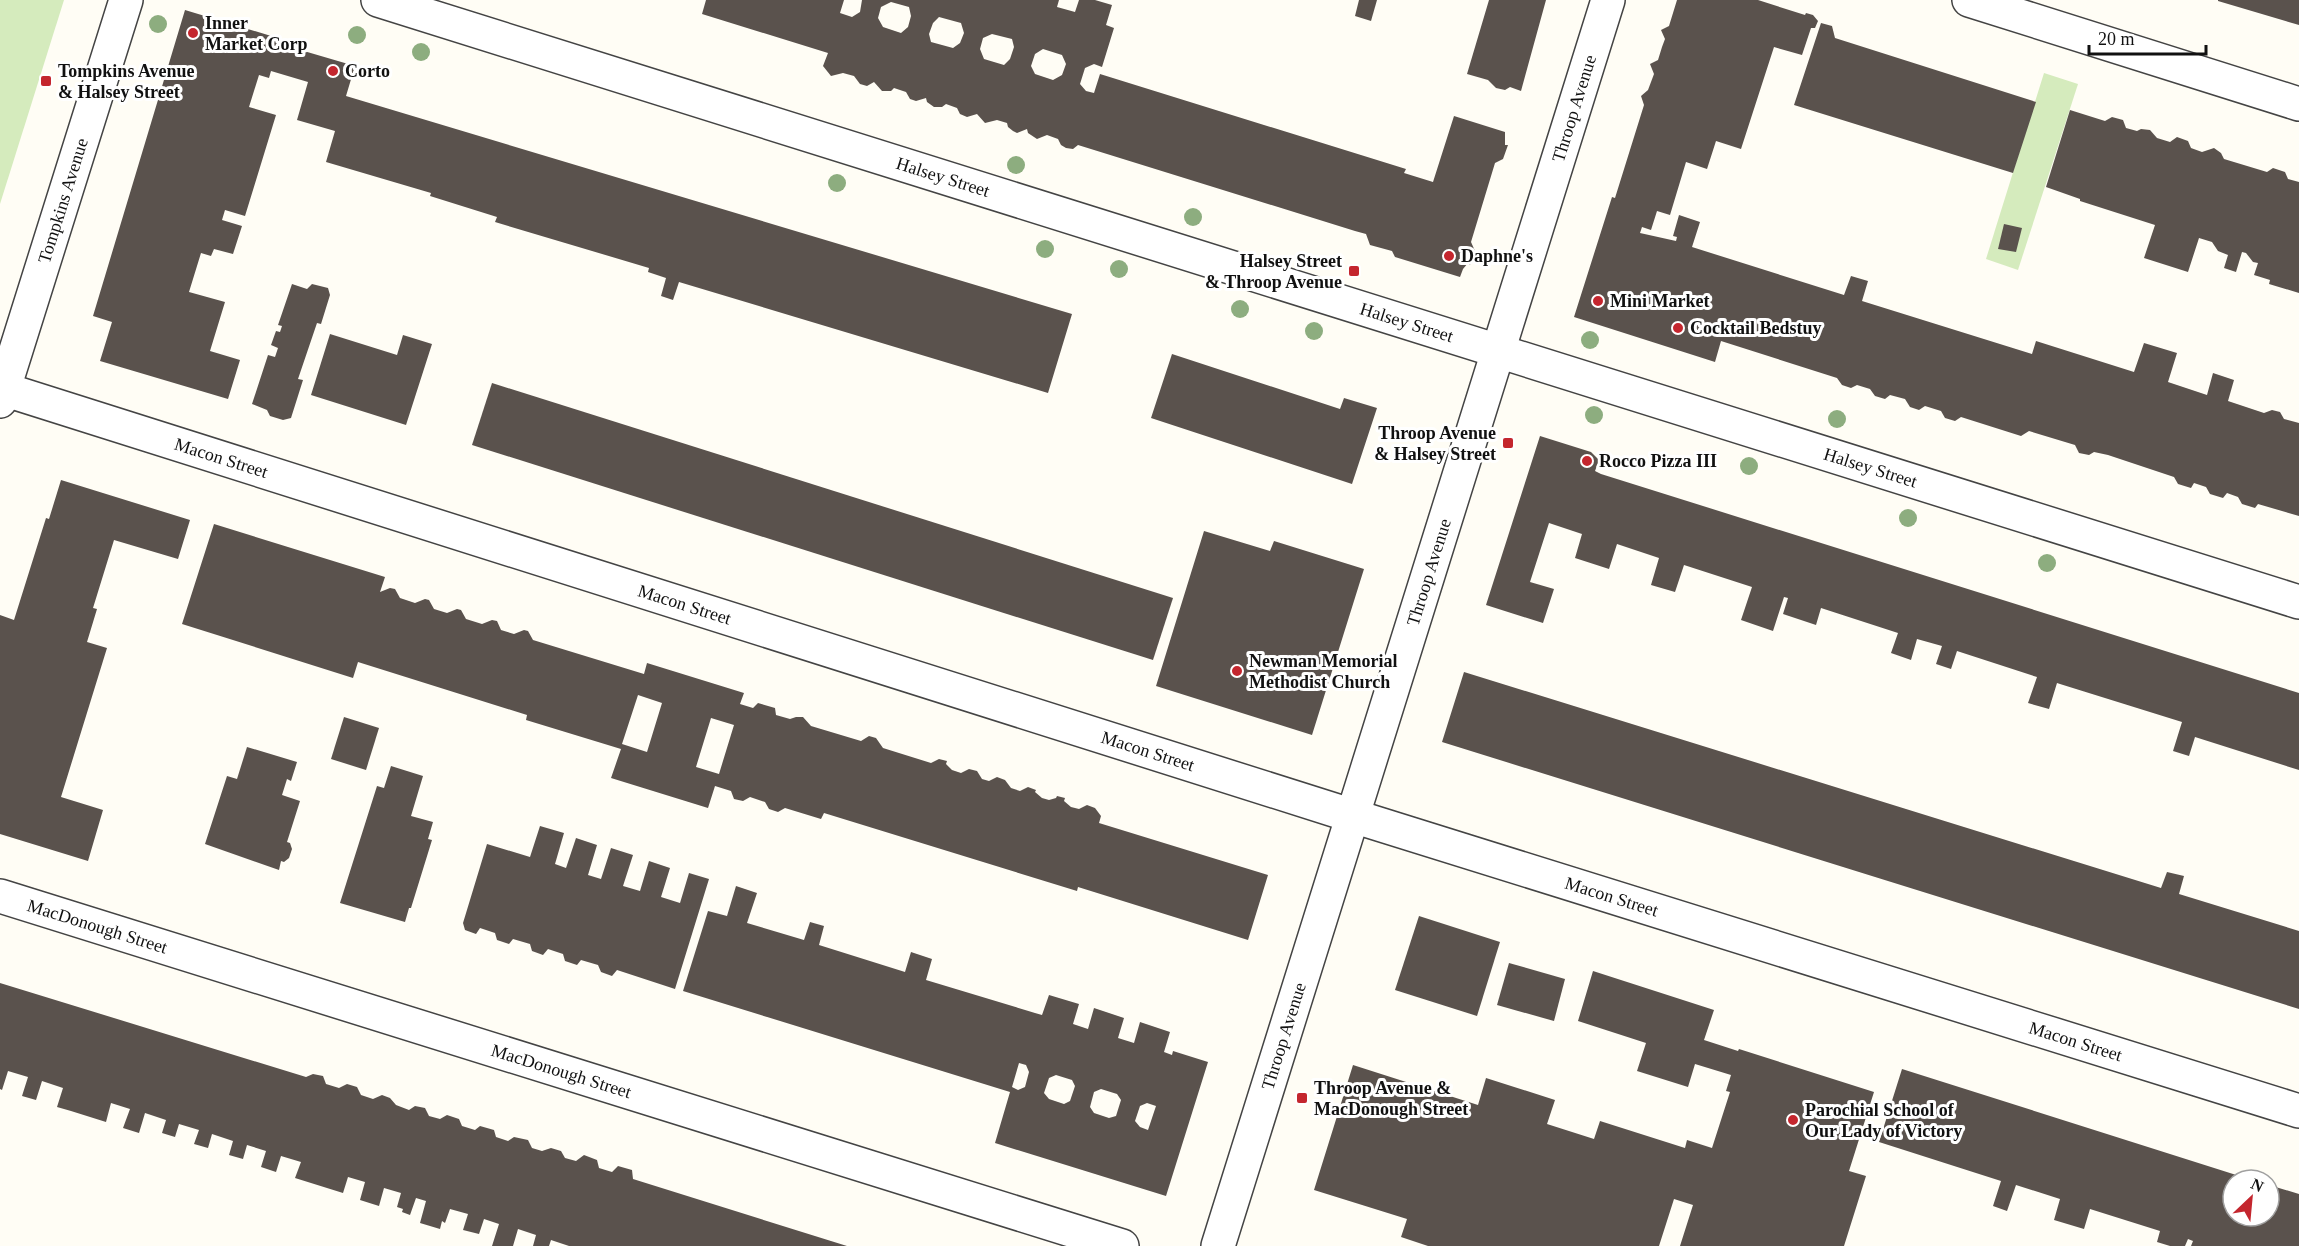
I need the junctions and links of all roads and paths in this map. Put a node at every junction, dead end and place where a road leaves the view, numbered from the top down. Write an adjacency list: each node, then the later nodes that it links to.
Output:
1 (126, 0): 7 (street, Tompkins Avenue)
2 (378, 0): 6 (street, Halsey Street)
3 (1608, 0): 6 (street, Throop Avenue)
4 (1969, 0): 5 (street)
5 (2299, 104)
6 (1498, 352): 8 (street, Halsey Street); 9 (street, Throop Avenue)
7 (1, 393): 9 (street, Macon Street)
8 (2299, 602)
9 (1353, 816): 11 (street, Macon Street); 13 (street, Throop Avenue)
10 (0, 896): 12 (street, MacDonough Street)
11 (2299, 1111)
12 (1122, 1246)
13 (1218, 1246)

